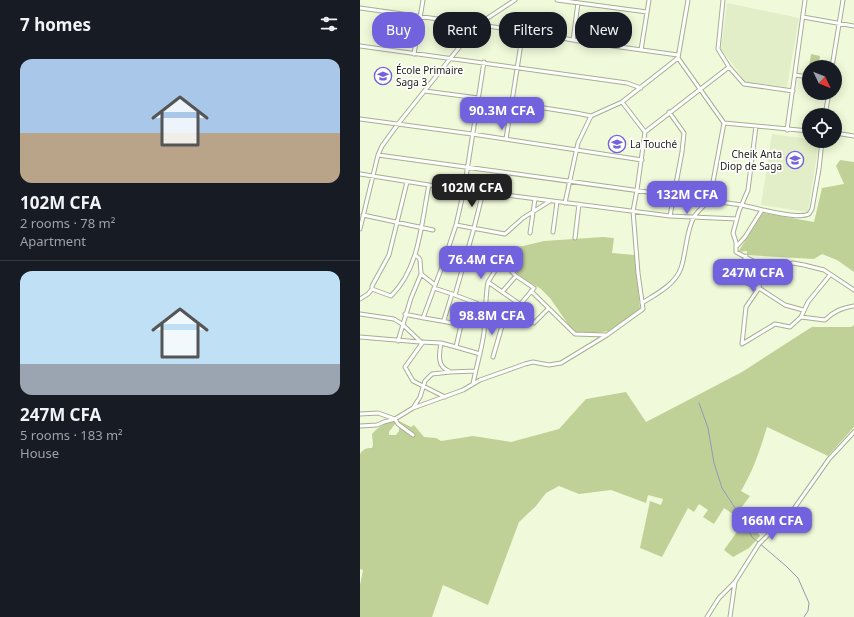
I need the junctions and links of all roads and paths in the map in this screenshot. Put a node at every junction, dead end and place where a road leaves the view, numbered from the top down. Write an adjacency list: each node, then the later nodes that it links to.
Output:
1 (423, 0): 12 (street)
2 (515, 0): 14 (street)
3 (557, 0): 9 (street)
4 (649, 0): 13 (street)
5 (688, 0): 26 (street)
6 (723, 0): 30 (street)
7 (805, 0): 15 (street)
8 (843, 0): 16 (street)
9 (578, 3): 13 (street); 19 (street)
10 (360, 8): 11 (street)
11 (390, 12)
12 (421, 12)
13 (647, 12): 24 (street)
14 (491, 16)
15 (803, 17): 16 (street); 32 (street)
16 (838, 24): 17 (street); 28 (street)
17 (854, 26)
18 (567, 39): 19 (street)
19 (572, 40): 24 (street)
20 (360, 46): 25 (street)
21 (415, 48): 25 (street)
22 (458, 48): 27 (street)
23 (521, 48): 31 (street)
24 (641, 50): 26 (street)
25 (414, 54): 27 (street)
26 (678, 56): 34 (street); 35 (street)
27 (450, 58): 29 (street); 36 (street)
28 (833, 60)
29 (484, 62): 31 (street); 38 (street)
30 (729, 67): 35 (street); 37 (street)
31 (518, 68): 34 (street); 40 (street)
32 (795, 75): 33 (street); 37 (street)
33 (802, 76)
34 (641, 88): 39 (street)
35 (700, 89): 41 (street); 44 (street)
36 (425, 90): 38 (street); 45 (street)
37 (794, 91): 47 (street)
38 (478, 98): 50 (street)
39 (622, 102): 42 (street); 49 (street)
40 (512, 103): 42 (street); 53 (street)
41 (669, 112): 49 (street); 67 (street)
42 (591, 116): 55 (street)
43 (360, 119): 45 (street)
44 (724, 123): 46 (street); 69 (street)
45 (398, 124): 50 (street); 56 (street)
46 (756, 126): 47 (street); 74 (street)
47 (787, 130): 48 (street)
48 (802, 131)
49 (645, 132): 57 (street)
50 (472, 134): 53 (street); 58 (street)
51 (842, 134): 52 (street)
52 (854, 136)
53 (506, 139): 55 (street)
54 (822, 148): 75 (street)
55 (576, 150): 57 (street); 61 (street)
56 (378, 154): 58 (street); 60 (street)
57 (642, 160): 65 (street)
58 (467, 167): 61 (street); 64 (street)
59 (360, 174): 60 (street)
60 (373, 177): 62 (street); 78 (street)
61 (570, 181): 65 (street); 72 (street)
62 (407, 182): 63 (street); 82 (street)
63 (429, 186): 64 (street); 84 (street)
64 (464, 190): 66 (street); 83 (street)
65 (638, 190): 67 (street); 76 (street)
66 (482, 192): 68 (street); 85 (street)
67 (674, 195): 69 (street); 79 (street)
68 (535, 199): 70 (street); 77 (street)
69 (708, 200): 74 (street); 80 (street)
70 (550, 201): 71 (street); 77 (street)
71 (557, 202): 72 (street); 88 (street)
72 (565, 203): 73 (street)
73 (578, 204): 76 (street); 90 (street)
74 (742, 205): 75 (street); 81 (street)
75 (762, 210): 91 (street)
76 (633, 211): 79 (street); 111 (street)
77 (533, 212): 85 (street); 89 (street)
78 (363, 215): 82 (street); 86 (street)
79 (670, 216): 80 (street)
80 (694, 217): 81 (street); 111 (street)
81 (737, 219): 91 (street)
82 (397, 222): 84 (street); 105 (street)
83 (456, 225): 85 (street); 96 (street)
84 (421, 227): 87 (street); 92 (street)
85 (474, 228): 98 (street)
86 (360, 229)
87 (433, 230)
88 (553, 232)
89 (530, 233)
90 (575, 238)
91 (736, 246): 94 (street)
92 (415, 255): 99 (street); 105 (street)
93 (496, 255): 95 (street)
94 (746, 256): 97 (street); 104 (street)
95 (501, 261): 101 (street); 102 (street)
96 (444, 264): 98 (street); 103 (street)
97 (764, 264): 100 (street); 104 (street)
98 (462, 267): 109 (street)
99 (421, 274): 103 (street); 119 (street)
100 (830, 275): 106 (street); 117 (street)
101 (516, 276): 107 (street); 108 (street)
102 (488, 282): 107 (street); 114 (street)
103 (435, 286): 109 (street); 121 (street)
104 (758, 288): 117 (street); 120 (street)
105 (372, 289): 110 (street)
106 (854, 290)
107 (502, 292): 112 (street)
108 (532, 292): 112 (street); 116 (street)
109 (453, 295): 114 (street); 123 (street)
110 (360, 299)
111 (642, 303): 125 (street)
112 (521, 305): 115 (street)
113 (854, 306): 120 (street)
114 (486, 308): 122 (street); 131 (street)
115 (518, 309): 116 (street); 122 (street)
116 (548, 309): 125 (street)
117 (803, 310): 120 (street)
118 (360, 314): 124 (street)
119 (405, 314): 121 (street); 124 (street)
120 (801, 317)
121 (423, 318): 123 (street)
122 (504, 319): 132 (street)
123 (444, 320): 130 (street)
124 (402, 324): 127 (street); 128 (street)
125 (606, 335): 135 (street)
126 (360, 337): 127 (street)
127 (398, 340): 128 (street)
128 (422, 342): 129 (street); 136 (street)
129 (441, 344): 130 (street); 134 (street)
130 (456, 348): 131 (street)
131 (480, 354): 133 (street)
132 (493, 357)
133 (475, 371): 134 (street); 135 (street)
134 (450, 372): 136 (street)
135 (473, 384): 137 (street)
136 (424, 386): 137 (street); 138 (street)
137 (445, 397): 138 (street)
138 (413, 408): 140 (street)
139 (360, 414): 140 (street)
140 (395, 418): 141 (street); 143 (street)
141 (360, 426)
142 (854, 432): 144 (street)
143 (413, 436)
144 (735, 582): 145 (street); 146 (street)
145 (707, 617)
146 (730, 617)

